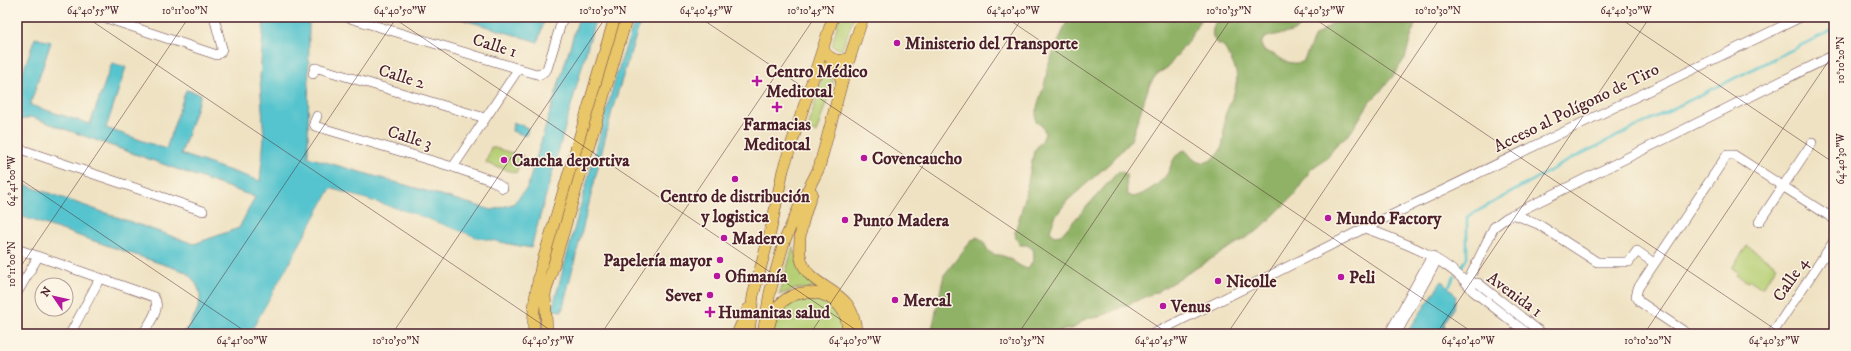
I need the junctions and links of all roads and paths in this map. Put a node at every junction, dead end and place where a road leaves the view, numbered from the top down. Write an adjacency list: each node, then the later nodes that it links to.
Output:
1 (103, 17): 9 (street)
2 (346, 17): 13 (street, Calle 1)
3 (563, 17): 13 (street, Calle 1)
4 (615, 17): 42 (main road)
5 (627, 17): 43 (main road)
6 (834, 17): 10 (main road)
7 (863, 17): 12 (main road)
8 (1801, 17): 29 (street, Acceso al Polígono de Tiro)
9 (212, 18)
10 (823, 49): 12 (main road); 15 (main road)
11 (1834, 55): 26 (street)
12 (849, 58): 16 (main road)
13 (519, 68): 18 (street)
14 (313, 74): 18 (street, Calle 2)
15 (815, 75): 16 (main road); 38 (main road)
16 (842, 82): 22 (main road)
17 (317, 116): 21 (street, Calle 3)
18 (485, 118): 21 (street)
19 (1812, 143): 23 (street)
20 (17, 148): 25 (street)
21 (453, 167): 24 (street, Calle 3)
22 (819, 168): 46 (main road); 49 (main road)
23 (1783, 186): 27 (street); 28 (street); 34 (street)
24 (503, 188)
25 (203, 211)
26 (1513, 214): 34 (street); 36 (street)
27 (1834, 219)
28 (1760, 222)
29 (1365, 228): 33 (street); 50 (street, Acceso al Polígono de Tiro)
30 (1834, 241): 57 (street, Calle 4)
31 (17, 249): 32 (street)
32 (38, 257): 35 (street); 37 (street)
33 (1438, 261): 36 (street); 51 (street); 52 (street)
34 (1654, 263): 39 (street)
35 (100, 278): 40 (street); 41 (street)
36 (1465, 282): 53 (street, Avenida 1); 54 (street, Avenida 1)
37 (17, 293)
38 (753, 296): 44 (main road); 45 (main road)
39 (1676, 326): 55 (street); 56 (street)
40 (70, 334)
41 (143, 334)
42 (534, 334)
43 (547, 334)
44 (737, 334)
45 (749, 334)
46 (763, 334)
47 (768, 334): 48 (main road)
48 (847, 334)
49 (856, 334)
50 (1153, 334)
51 (1389, 334)
52 (1396, 334)
53 (1528, 334)
54 (1543, 334)
55 (1671, 334)
56 (1688, 334)
57 (1772, 334)

